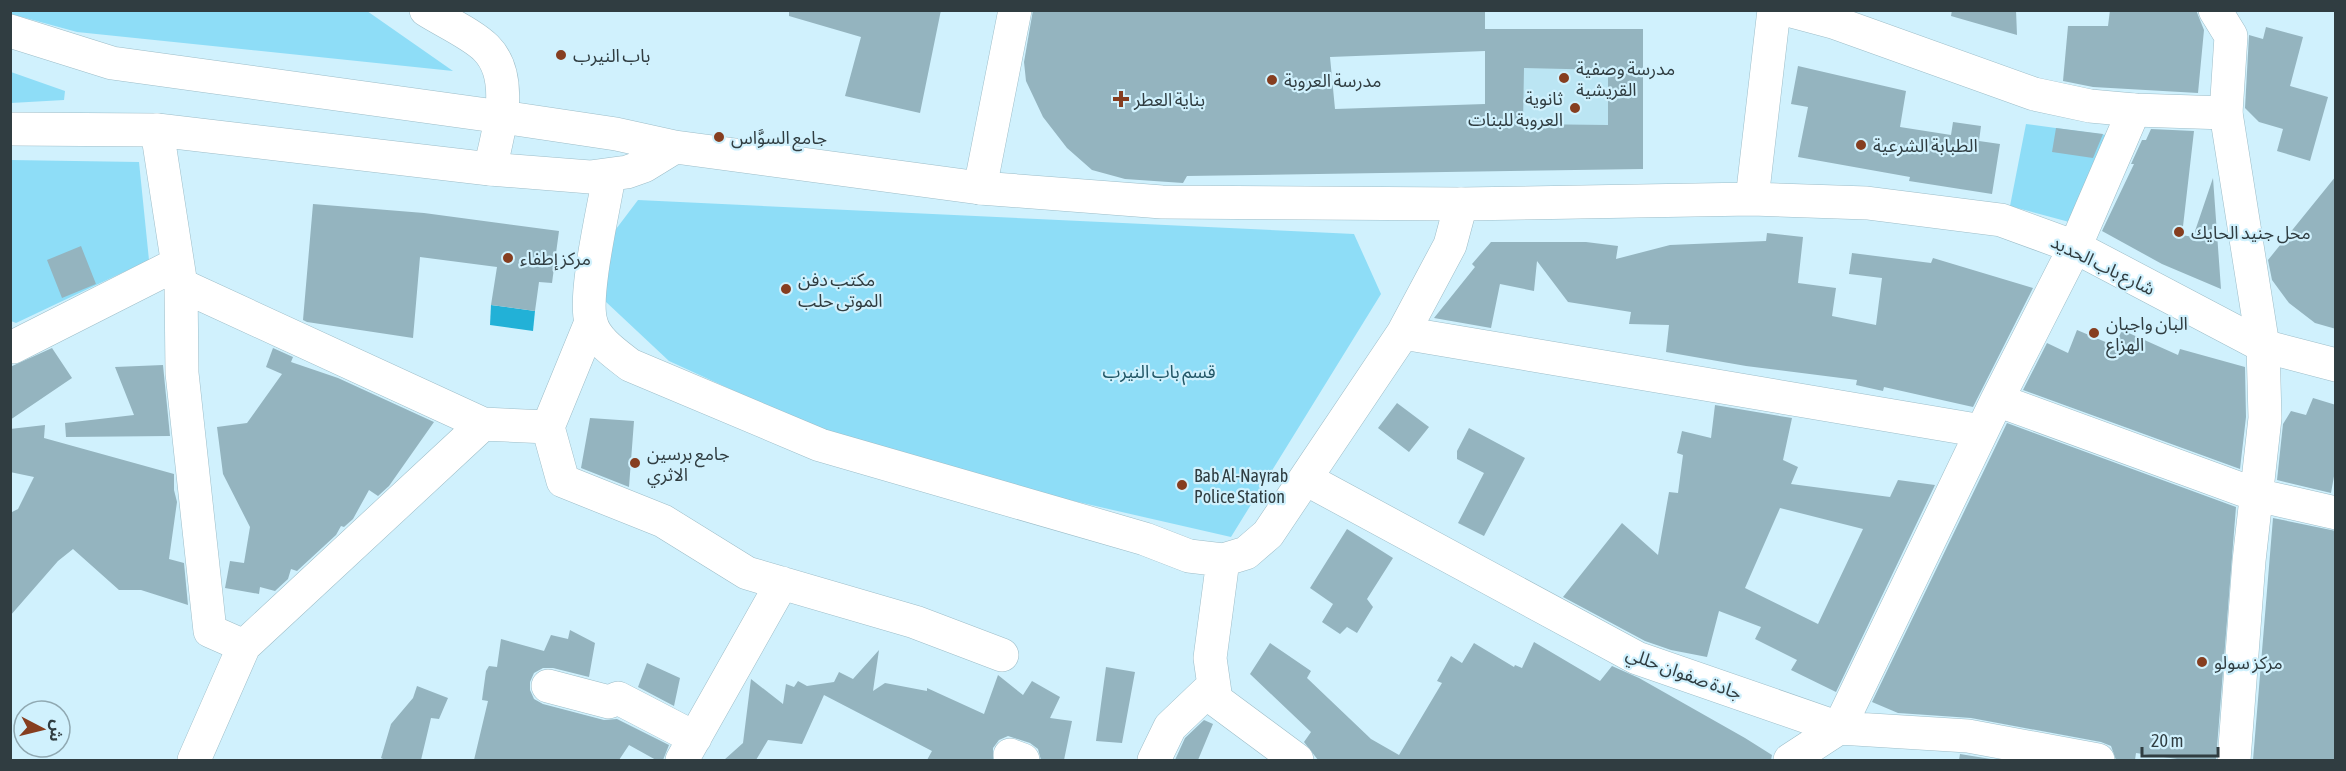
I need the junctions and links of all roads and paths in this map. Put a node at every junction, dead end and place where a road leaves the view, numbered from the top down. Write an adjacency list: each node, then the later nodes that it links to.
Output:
1 (426, 10): 9 (street)
2 (1015, 10): 15 (street)
3 (1774, 10): 16 (street)
4 (1788, 10): 7 (street)
5 (2228, 19): 8 (street)
6 (10, 31): 9 (street, شارع باب الحديد)
7 (2134, 110): 8 (street); 18 (street)
8 (2226, 113): 23 (street)
9 (502, 117): 12 (street, شارع باب الحديد); 13 (street)
10 (10, 129): 11 (street)
11 (157, 130): 13 (street); 19 (street)
12 (675, 147): 14 (street); 15 (street, شارع باب الحديد)
13 (490, 169): 14 (street)
14 (609, 176): 20 (street)
15 (980, 188): 17 (street, شارع باب الحديد)
16 (1752, 199): 17 (street, شارع باب الحديد); 18 (street, شارع باب الحديد)
17 (1461, 204): 21 (street)
18 (2075, 247): 23 (street, شارع باب الحديد); 25 (street)
19 (179, 274): 22 (street); 26 (street); 34 (street)
20 (591, 322): 27 (street); 32 (street)
21 (1403, 333): 28 (street); 29 (street)
22 (13, 346)
23 (2263, 346): 24 (street, شارع باب الحديد); 30 (street)
24 (2336, 365)
25 (1997, 400): 28 (street); 30 (street)
26 (483, 424): 27 (street); 34 (street)
27 (548, 427): 33 (street)
28 (1982, 430): 38 (street)
29 (1306, 479): 32 (street); 38 (street, جادة صفوان حللي)
30 (2256, 495): 31 (street); 45 (street)
31 (2336, 513)
32 (1223, 560): 37 (street)
33 (783, 583): 35 (street); 39 (street)
34 (244, 646): 40 (street)
35 (1002, 655)
36 (548, 686): 39 (street)
37 (1213, 686): 41 (street); 42 (street)
38 (1839, 728): 43 (street); 44 (street, جادة صفوان حللي)
39 (688, 749)
40 (194, 760)
41 (1154, 760)
42 (1297, 760)
43 (1790, 760)
44 (2098, 760)
45 (2234, 760)

